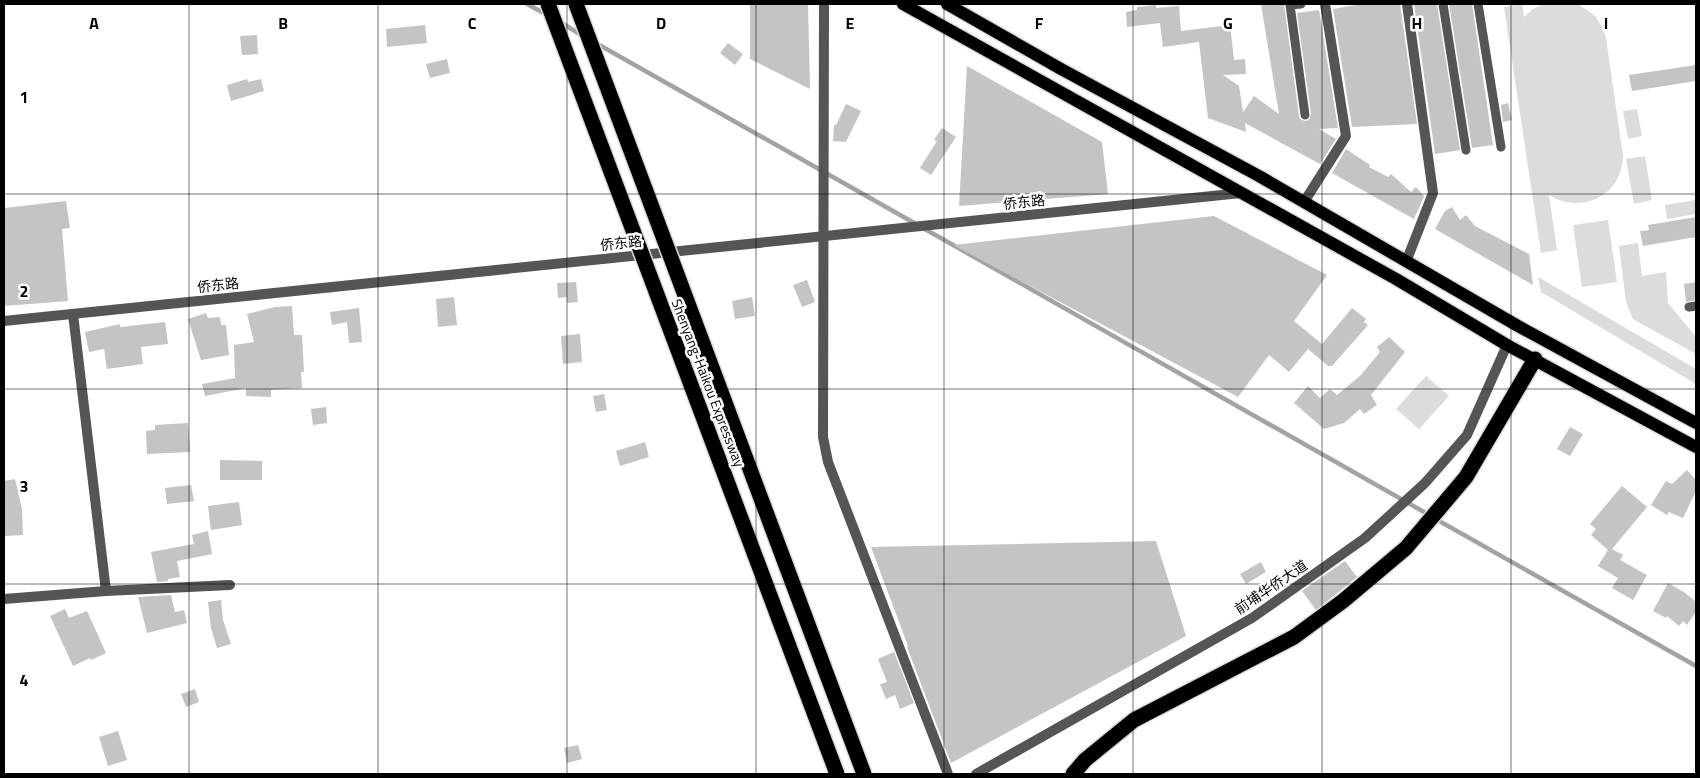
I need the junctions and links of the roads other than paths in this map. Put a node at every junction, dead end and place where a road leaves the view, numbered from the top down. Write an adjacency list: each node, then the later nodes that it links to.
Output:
1 (548, 4): 27 (highway, Shenyang-Haikou Expressway, bridge)
2 (576, 4): 28 (highway, Shenyang-Haikou Expressway, bridge)
3 (824, 4): 16 (street)
4 (903, 4): 14 (main road)
5 (946, 4): 15 (main road)
6 (1301, 4): 11 (lane)
7 (1325, 4): 15 (street)
8 (1407, 4): 17 (street)
9 (1443, 4): 13 (lane)
10 (1478, 4): 12 (lane)
11 (1305, 115)
12 (1501, 148)
13 (1466, 150)
14 (1241, 193): 16 (street, 侨东路); 20 (main road)
15 (1304, 202): 17 (main road)
16 (824, 236): 18 (street, 侨东路); 29 (street)
17 (1406, 262): 22 (main road)
18 (73, 314): 19 (street, 侨东路); 25 (street)
19 (4, 321)
20 (1507, 344): 21 (main road); 30 (street, 前埔华侨大道)
21 (1535, 359): 23 (main road); 31 (highway)
22 (1696, 423)
23 (1696, 448)
24 (230, 585): 25 (street)
25 (106, 591): 26 (street)
26 (4, 599)
27 (837, 774)
28 (864, 774)
29 (948, 774)
30 (976, 774)
31 (1073, 774)

